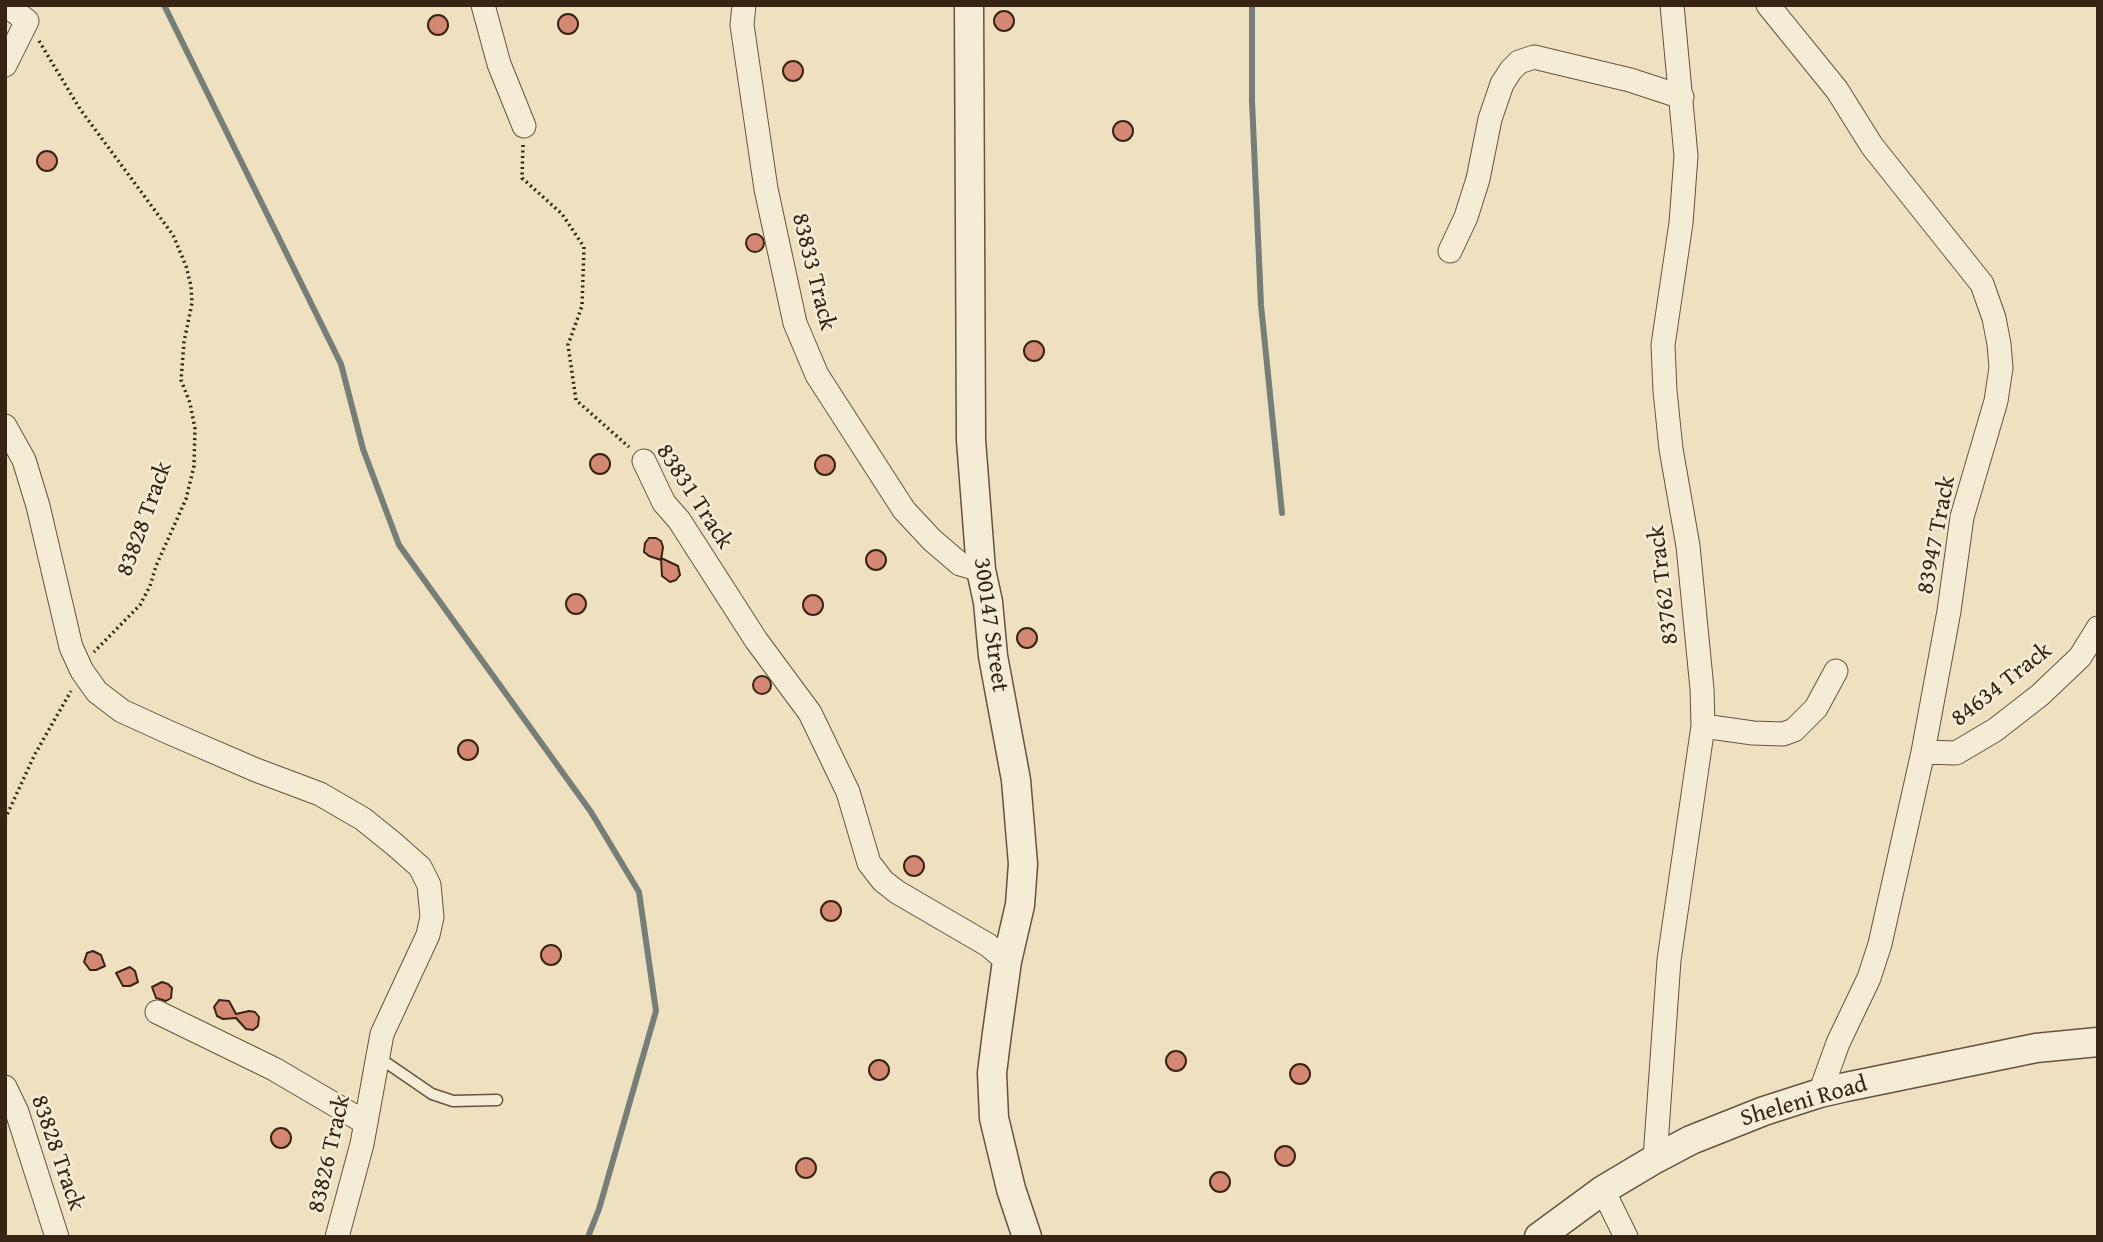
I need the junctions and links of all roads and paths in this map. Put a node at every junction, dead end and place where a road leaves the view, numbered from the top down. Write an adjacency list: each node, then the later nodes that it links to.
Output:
1 (6, 5): 7 (street)
2 (483, 5): 10 (street)
3 (744, 5): 14 (street, 83833 Track)
4 (969, 5): 14 (street, 300147 Street)
5 (1672, 5): 9 (street, 83762 Track)
6 (1768, 5): 19 (street, 83947 Track)
7 (27, 21): 8 (street); 16 (path, 83828 Track)
8 (5, 65)
9 (1682, 97): 11 (street); 18 (street, 83762 Track)
10 (524, 126): 13 (path, 83831 Track)
11 (1450, 251)
12 (5, 426): 16 (street, 83826 Track)
13 (644, 461): 21 (street, 83831 Track)
14 (981, 570): 21 (street, 300147 Street)
15 (2098, 628): 19 (street, 84634 Track)
16 (82, 671): 20 (path, 83828 Track); 24 (street, 83826 Track)
17 (1836, 671): 18 (street)
18 (1703, 726): 29 (street, 83762 Track)
19 (1923, 752): 26 (street, 83947 Track)
20 (5, 819)
21 (1007, 961): 33 (street, 300147 Street)
22 (156, 1012): 28 (street)
23 (2098, 1042): 26 (street, Sheleni Road)
24 (378, 1057): 27 (lane); 28 (street, 83826 Track)
25 (5, 1087): 31 (street, 83828 Track)
26 (1820, 1093): 29 (street, Sheleni Road)
27 (497, 1100)
28 (366, 1123): 32 (street, 83826 Track)
29 (1655, 1159): 30 (street, Sheleni Road)
30 (1603, 1190): 34 (street, Sheleni Road); 35 (street)
31 (57, 1237)
32 (337, 1237)
33 (1027, 1237)
34 (1539, 1237)
35 (1626, 1237)

